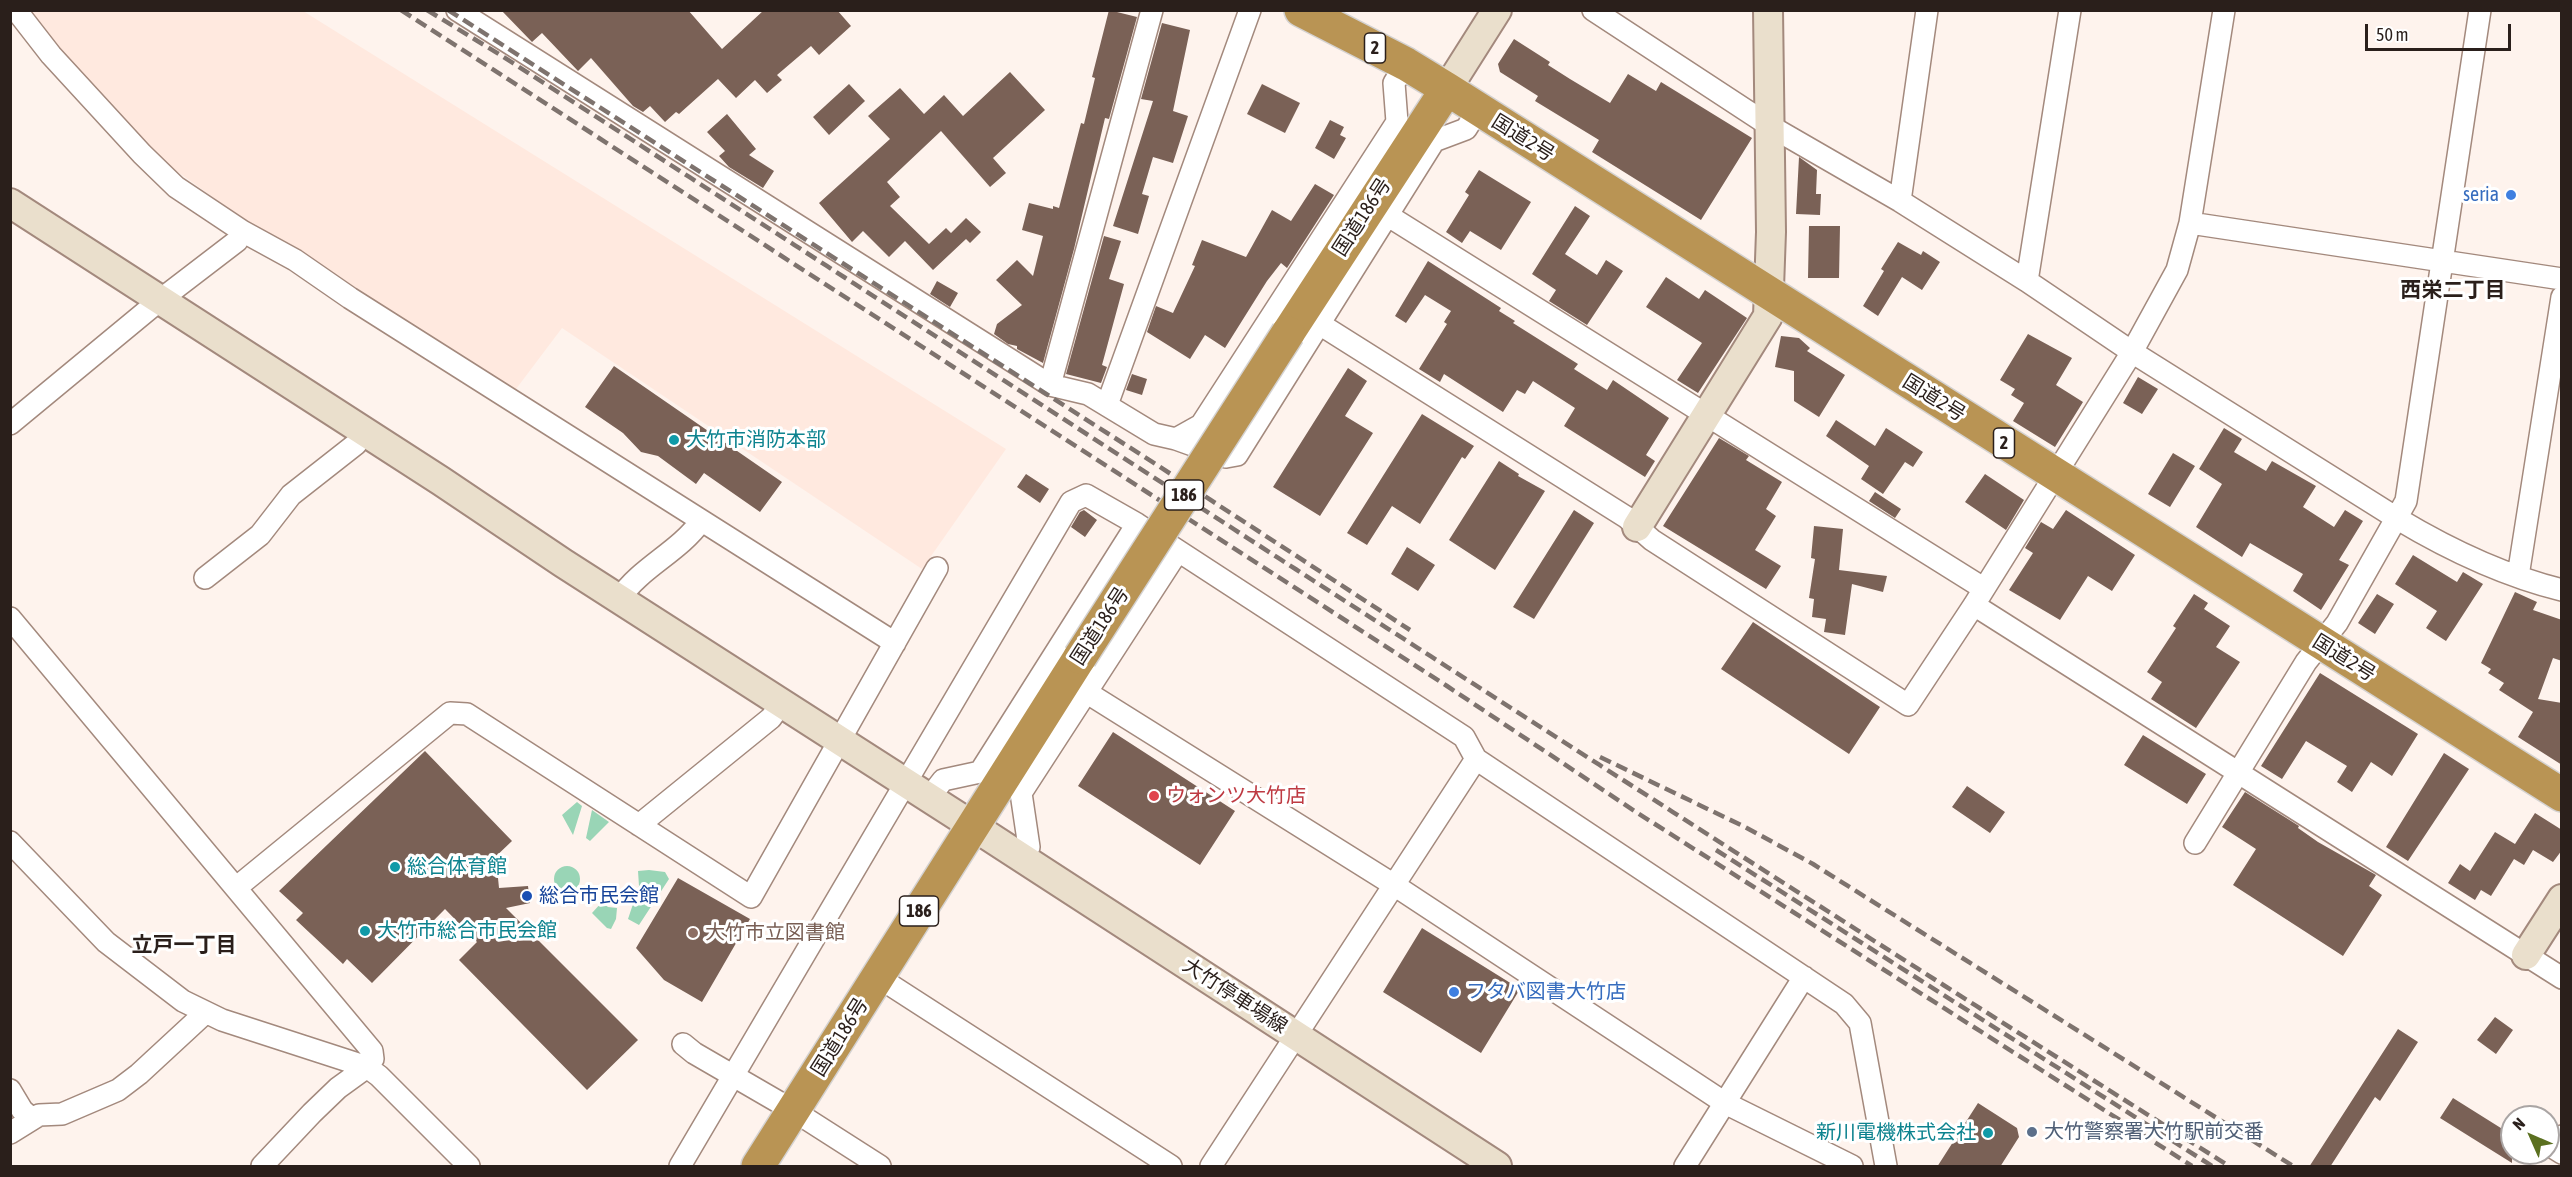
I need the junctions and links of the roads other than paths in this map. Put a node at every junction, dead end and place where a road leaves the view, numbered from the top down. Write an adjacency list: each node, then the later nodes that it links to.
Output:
1 (16, 10): 21 (street)
2 (457, 10): 30 (street)
3 (1152, 10): 30 (street)
4 (1250, 10): 31 (street)
5 (1301, 10): 13 (highway, 国道2号 / 2)
6 (1497, 10): 14 (street)
7 (1593, 10): 16 (street)
8 (1768, 10): 16 (street)
9 (1927, 10): 17 (street)
10 (2070, 10): 24 (street)
11 (2224, 10): 20 (street)
12 (2480, 10): 22 (street)
13 (1406, 64): 14 (highway, 国道2号 / 2); 35 (street)
14 (1447, 89): 15 (highway, 国道2号 / 2); 28 (highway, 国道186号 / 186)
15 (1478, 110): 19 (street); 25 (highway, 国道2号 / 2)
16 (1770, 126): 17 (street); 25 (street)
17 (1900, 201): 24 (street)
18 (10, 203): 27 (street, 大竹停車場線)
19 (1387, 215): 28 (street); 32 (street)
20 (2190, 223): 22 (street); 29 (street)
21 (242, 231): 27 (street); 38 (street)
22 (2443, 260): 23 (street); 37 (street)
23 (2562, 279)
24 (2027, 281): 29 (street)
25 (1770, 294): 32 (street); 36 (highway, 国道2号 / 2)
26 (2562, 297): 43 (street)
27 (160, 300): 33 (street); 34 (street, 大竹停車場線)
28 (1303, 328): 35 (street); 40 (street); 51 (highway, 国道186号 / 186, bridge)
29 (2132, 352): 36 (street); 37 (street)
30 (1050, 385): 31 (street)
31 (1107, 405): 35 (street)
32 (1706, 416): 40 (street); 46 (street)
33 (10, 424)
34 (364, 432): 44 (street); 47 (street, 大竹停車場線)
35 (1176, 439)
36 (2055, 475): 46 (street); 50 (highway, 国道2号 / 2)
37 (2398, 519): 43 (street); 50 (street)
38 (701, 521): 47 (street); 49 (street)
39 (1137, 524): 41 (street); 51 (street); 57 (street)
40 (1637, 526): 46 (street)
41 (1178, 551): 51 (street); 55 (street)
42 (938, 568): 49 (street)
43 (2518, 576): 45 (street)
44 (206, 578)
45 (2562, 590)
46 (1978, 596): 56 (street)
47 (620, 598): 53 (street, 大竹停車場線)
48 (10, 618): 65 (street)
49 (895, 642): 54 (street)
50 (2321, 643): 56 (street); 58 (highway, 国道2号 / 2)
51 (1084, 651): 52 (street); 57 (street); 60 (highway, 国道186号 / 186)
52 (1086, 692): 63 (street); 64 (street)
53 (781, 704): 54 (street, 大竹停車場線); 59 (street)
54 (841, 742): 57 (street, 大竹停車場線); 59 (street)
55 (1476, 759): 64 (street); 69 (street)
56 (2239, 771): 62 (street); 67 (street)
57 (918, 791): 60 (street, 大竹停車場線); 75 (street)
58 (2562, 795)
59 (639, 825): 65 (street)
60 (973, 826): 63 (street, 大竹停車場線); 68 (highway, 国道186号 / 186)
61 (10, 842): 71 (street)
62 (2195, 843)
63 (1023, 858): 72 (street, 大竹停車場線)
64 (1394, 885): 72 (street); 77 (street)
65 (237, 887): 74 (street)
66 (2562, 899): 67 (street)
67 (2526, 955): 70 (street)
68 (878, 976): 78 (highway, 国道186号 / 186); 88 (street)
69 (1804, 977): 77 (street); 93 (street)
70 (2562, 978)
71 (206, 1013): 74 (street); 79 (street)
72 (1296, 1036): 89 (street); 90 (street, 大竹停車場線)
73 (684, 1044): 75 (street)
74 (367, 1067): 83 (street); 84 (street)
75 (734, 1076): 78 (street); 85 (street)
76 (10, 1090): 79 (street)
77 (1725, 1103): 91 (street); 92 (street)
78 (794, 1111): 86 (highway, 国道186号 / 186); 87 (street)
79 (31, 1118): 80 (street)
80 (10, 1133)
81 (2562, 1136): 82 (street)
82 (2562, 1153)
83 (262, 1167)
84 (469, 1167)
85 (680, 1167)
86 (758, 1167)
87 (880, 1167)
88 (1171, 1167)
89 (1211, 1167)
90 (1497, 1167)
91 (1685, 1167)
92 (1851, 1167)
93 (1886, 1167)

